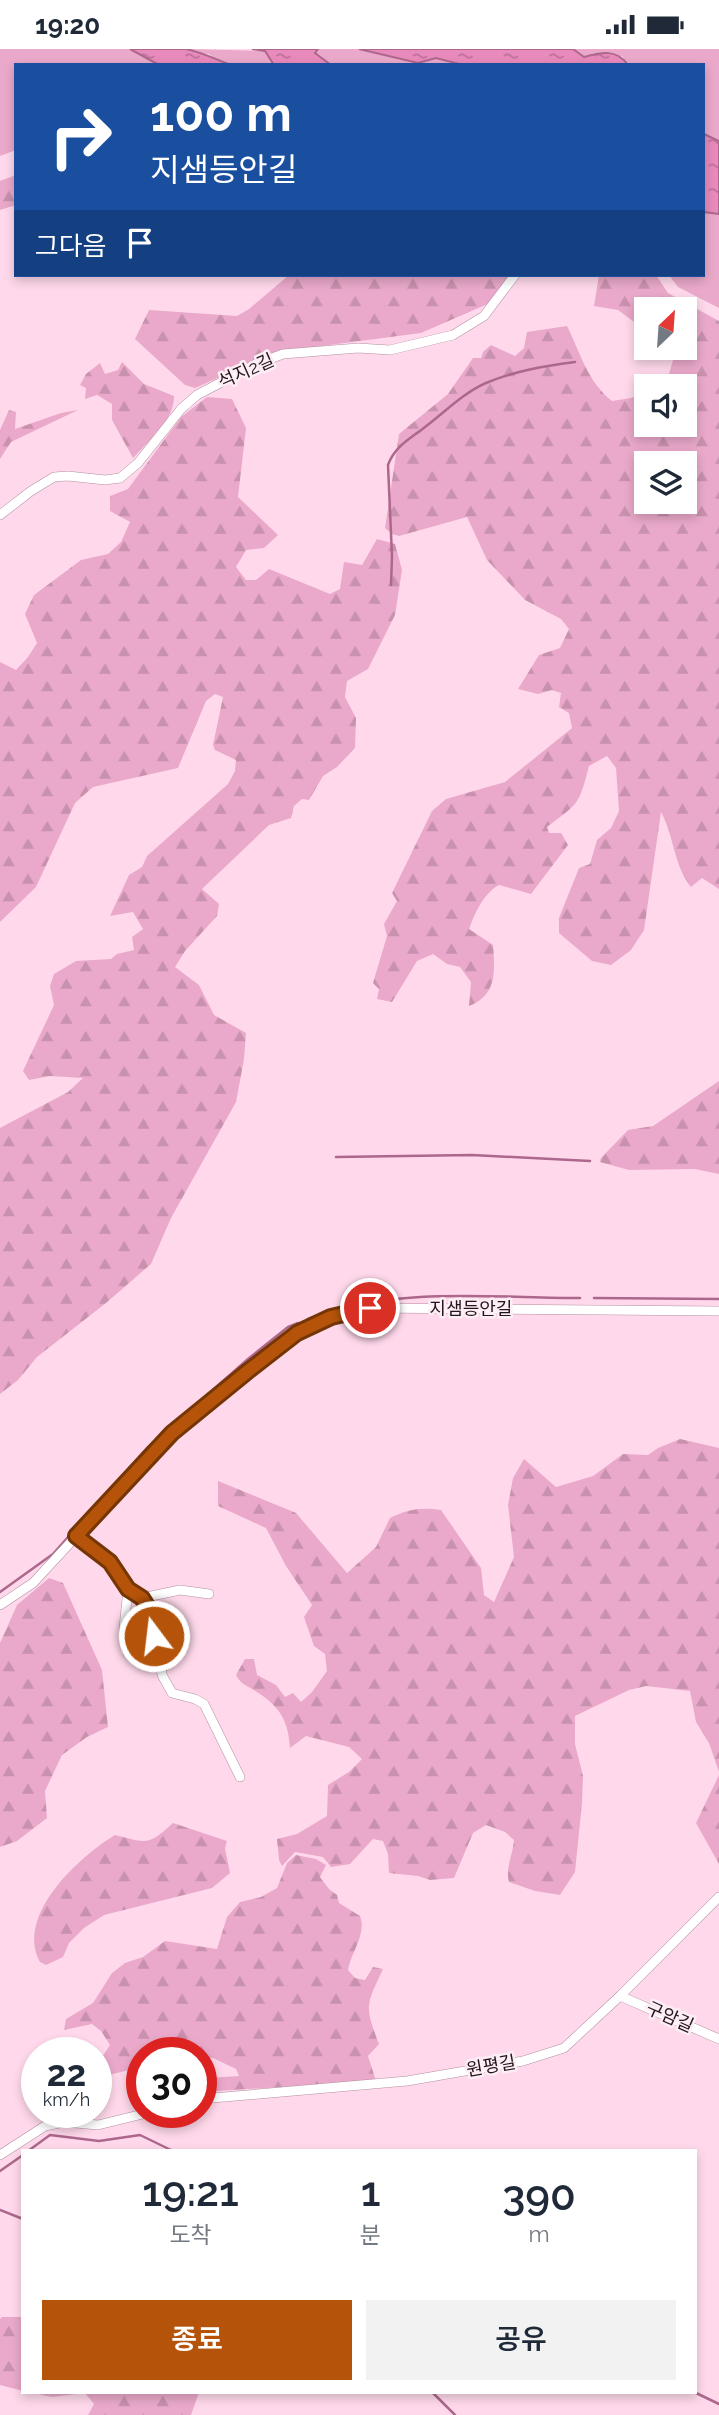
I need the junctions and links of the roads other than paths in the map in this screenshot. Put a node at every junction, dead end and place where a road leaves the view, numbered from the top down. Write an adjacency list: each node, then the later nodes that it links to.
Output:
1 (513, 277): 2 (street, 석지2길)
2 (0, 515)
3 (719, 1311): 4 (street, 지샘등안길)
4 (76, 1536): 5 (street); 8 (street, 지샘등안길)
5 (128, 1589): 7 (street); 9 (street)
6 (209, 1594): 7 (street)
7 (142, 1598): 10 (street)
8 (0, 1605)
9 (128, 1654)
10 (240, 1777)
11 (719, 1897): 12 (street, 원평길)
12 (620, 1996): 13 (street, 구암길); 14 (street, 원평길)
13 (719, 2039)
14 (217, 2098)
15 (126, 2118): 16 (street)
16 (0, 2155)

